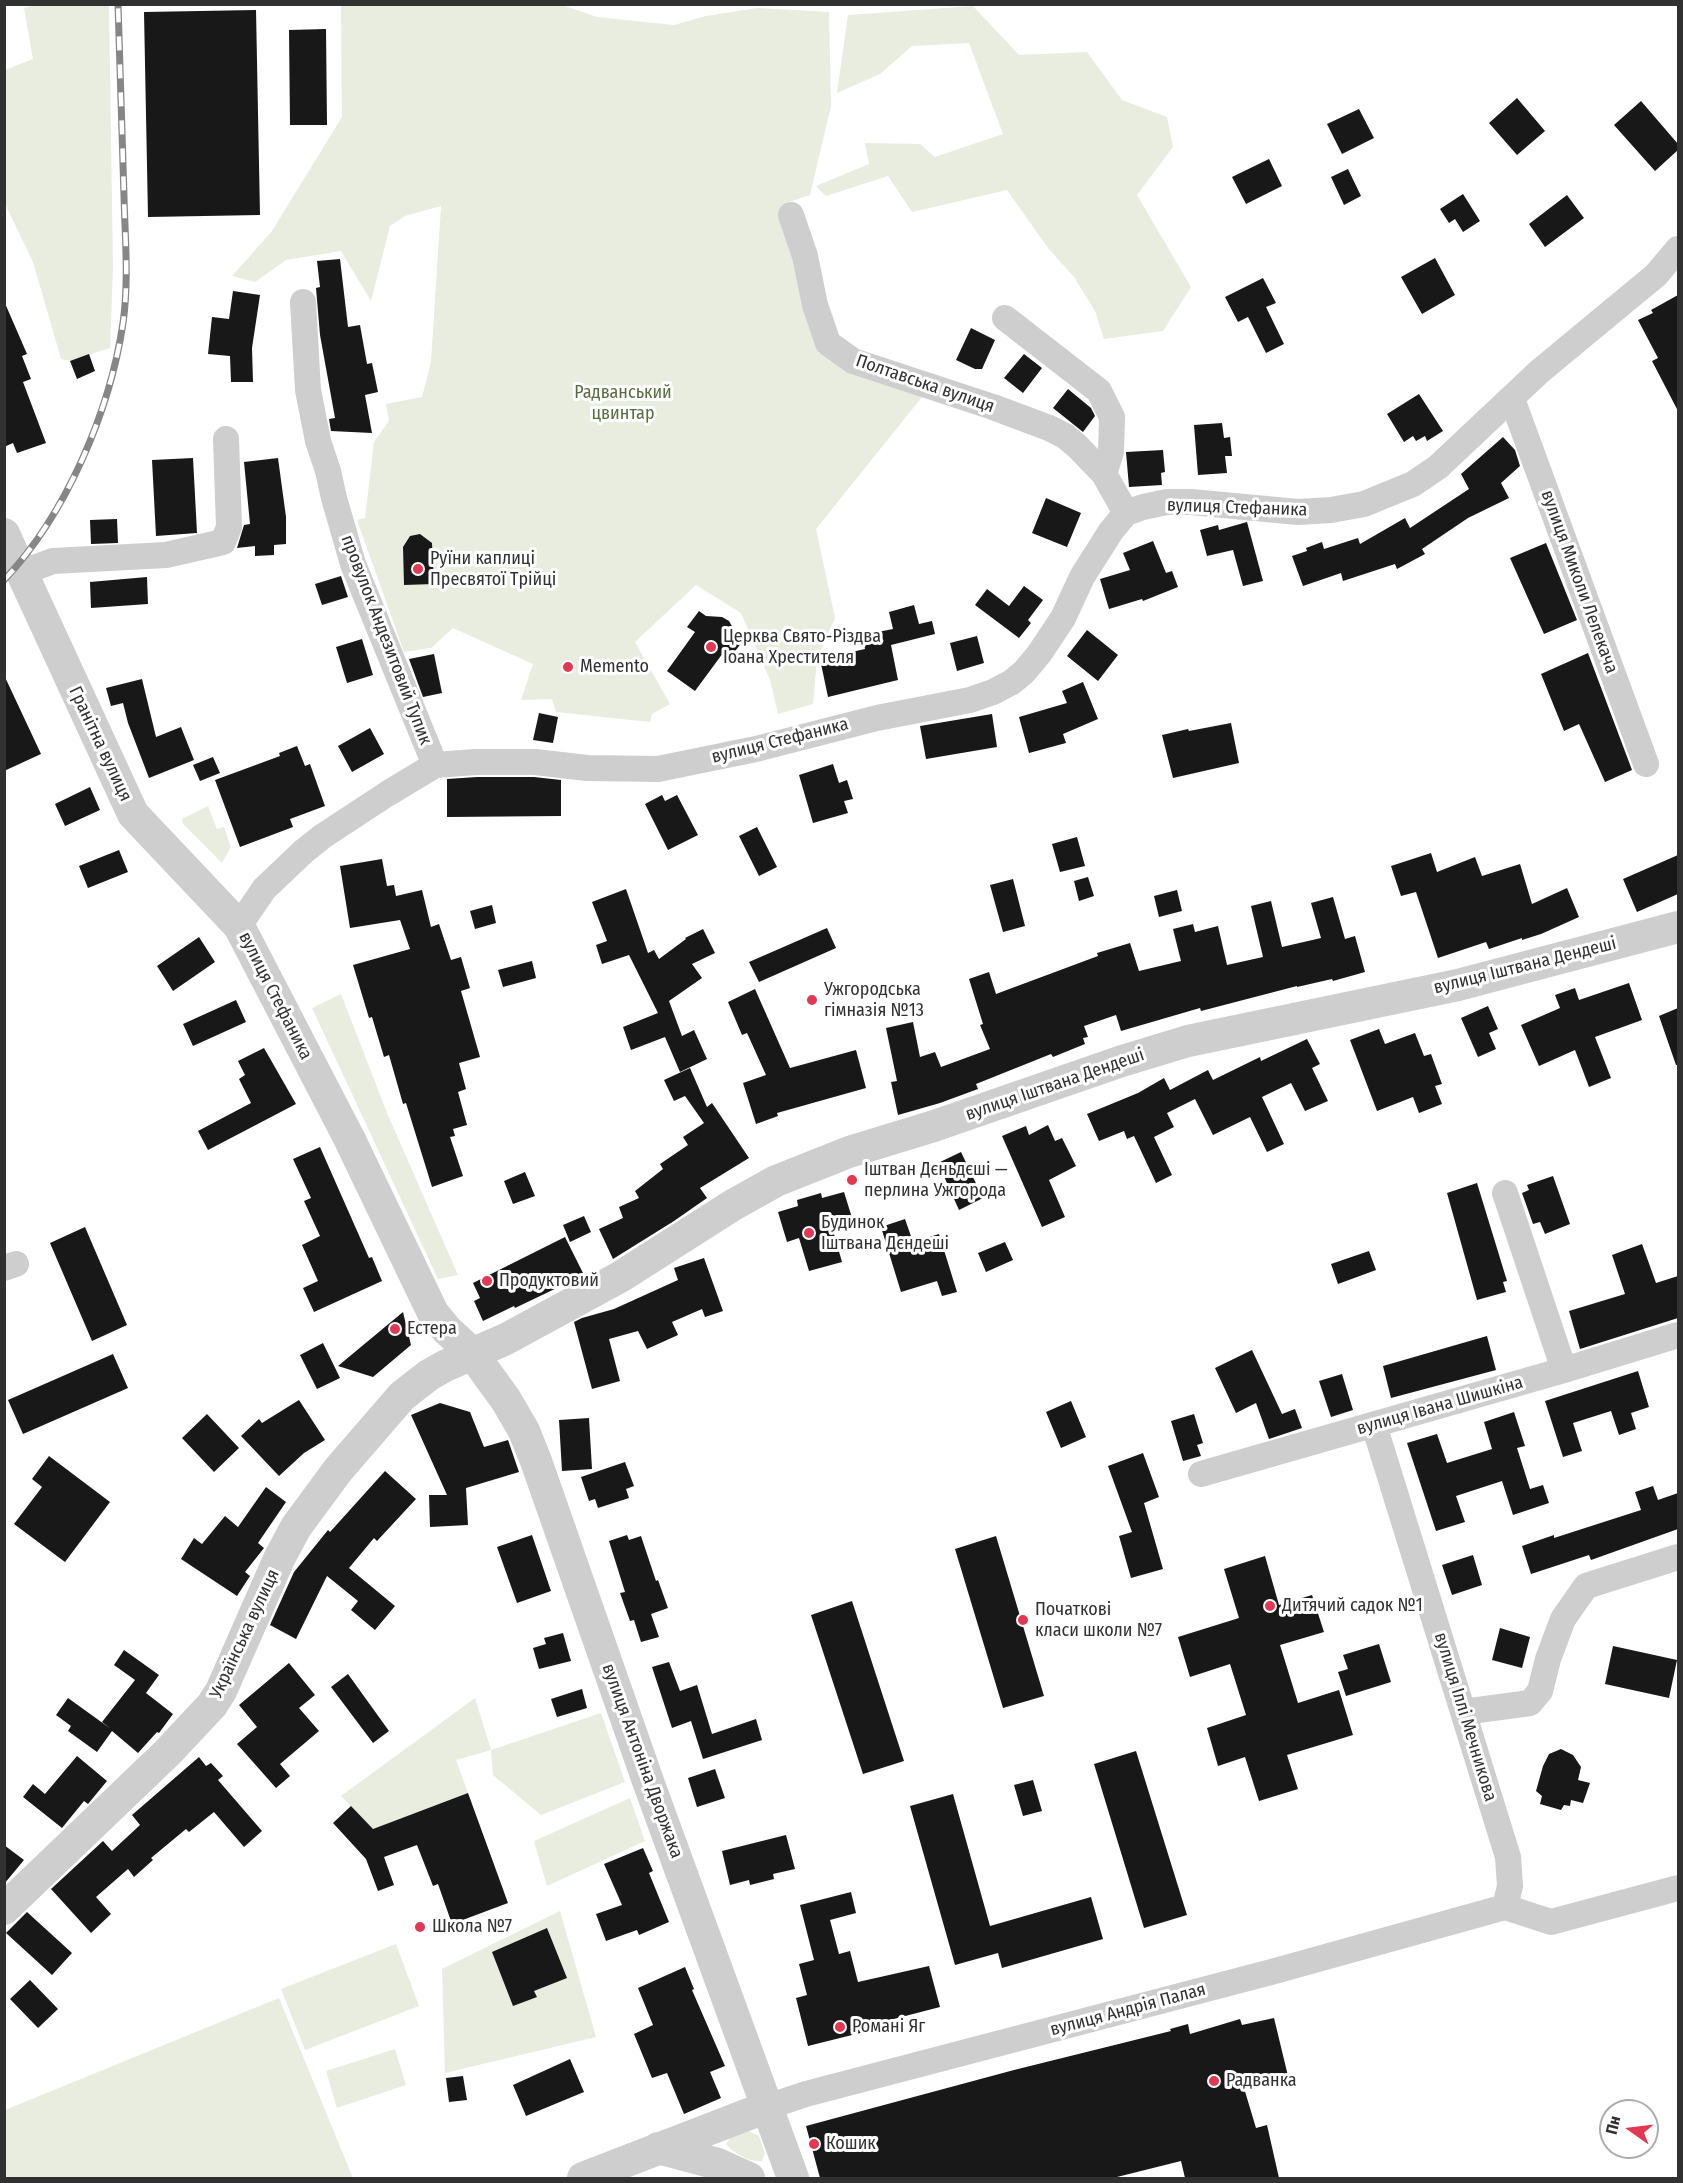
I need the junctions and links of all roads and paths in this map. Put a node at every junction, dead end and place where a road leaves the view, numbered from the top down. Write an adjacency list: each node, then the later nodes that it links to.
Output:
1 (791, 214): 7 (street, Полтавська вулиця)
2 (1678, 249): 5 (street, вулиця Стефаника)
3 (303, 302): 12 (street, провулок Андезитовий Тупик)
4 (1005, 318): 7 (street)
5 (1512, 399): 8 (street, вулиця Стефаника); 11 (street, вулиця Миколи Лелекача)
6 (226, 439): 10 (street)
7 (1104, 474): 8 (street, Полтавська вулиця)
8 (1126, 513): 12 (street, вулиця Стефаника)
9 (4, 534): 10 (street, Гранітна вулиця)
10 (23, 572): 13 (street, Гранітна вулиця)
11 (1646, 764)
12 (435, 765): 13 (street, вулиця Стефаника)
13 (239, 926): 17 (street, вулиця Стефаника)
14 (1678, 927): 17 (street, вулиця Іштвана Дендеші)
15 (1505, 1193): 18 (street)
16 (1678, 1335): 18 (street, вулиця Івана Шишкіна)
17 (472, 1353): 25 (street, Українська вулиця); 26 (street, вулиця Антоніна Дворжака)
18 (1564, 1370): 19 (street, вулиця Івана Шишкіна)
19 (1374, 1425): 20 (street, вулиця Івана Шишкіна); 22 (street, вулиця Іллі Мечникова)
20 (1201, 1474)
21 (1678, 1557): 22 (street)
22 (1463, 1712): 24 (street, вулиця Іллі Мечникова)
23 (1678, 1888): 24 (street)
24 (1504, 1907): 26 (street, вулиця Андрія Палая)
25 (4, 1909)
26 (767, 2107): 27 (street, вулиця Андрія Палая); 30 (street, вулиця Антоніна Дворжака)
27 (658, 2148): 28 (street, вулиця Андрія Палая); 29 (street)
28 (583, 2178)
29 (748, 2178)
30 (793, 2178)

